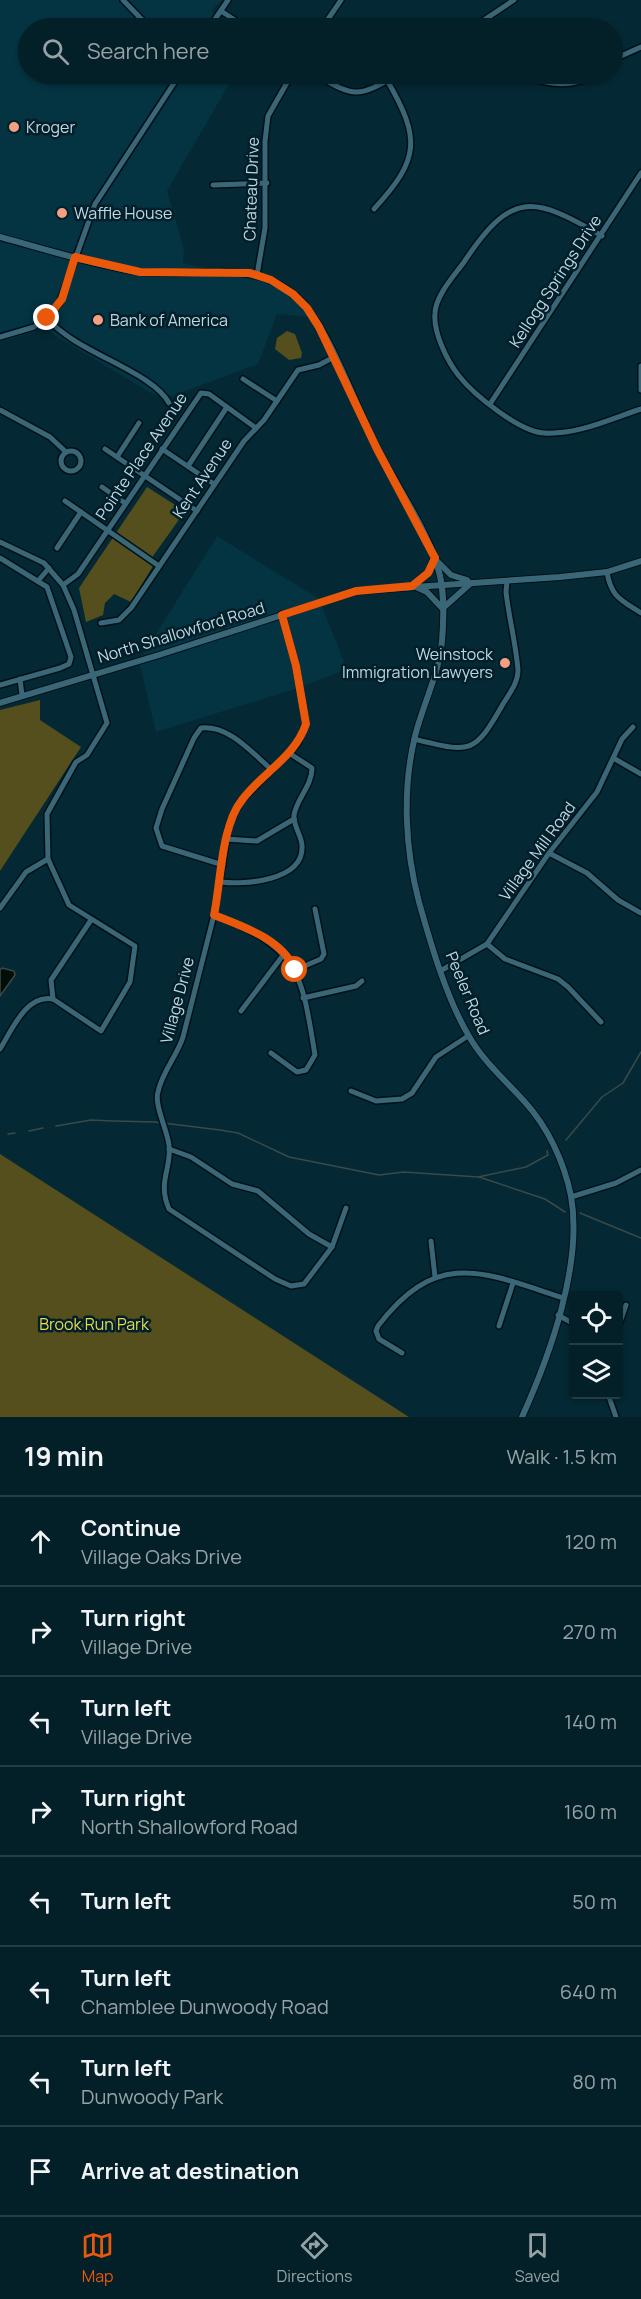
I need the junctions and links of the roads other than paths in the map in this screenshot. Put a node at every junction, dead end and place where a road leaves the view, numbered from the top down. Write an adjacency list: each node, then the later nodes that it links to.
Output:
1 (123, 0): 6 (street)
2 (228, 0): 5 (street)
3 (341, 0): 9 (street)
4 (514, 0): 10 (street)
5 (221, 11): 7 (street); 8 (street)
6 (140, 18)
7 (216, 18)
8 (232, 18)
9 (329, 18)
10 (489, 18)
11 (641, 47): 12 (street)
12 (623, 55)
13 (173, 84): 24 (street)
14 (286, 84): 19 (street, Chateau Drive)
15 (331, 84): 16 (street)
16 (380, 84)
17 (389, 84): 21 (street)
18 (641, 174): 22 (street, Kellogg Springs Drive)
19 (267, 183): 20 (street); 25 (street, Chateau Drive)
20 (213, 185)
21 (374, 209)
22 (602, 236): 34 (street, Kellogg Springs Drive); 34 (street)
23 (0, 237): 24 (street)
24 (75, 257): 25 (street); 26 (street)
25 (257, 275): 28 (street)
26 (47, 318): 27 (street); 33 (street)
27 (0, 337)
28 (334, 357): 32 (street, Kent Avenue); 56 (street)
29 (641, 366): 31 (street)
30 (246, 381): 32 (street)
31 (641, 390)
32 (277, 401): 39 (street, Kent Avenue)
33 (169, 403)
34 (490, 404): 36 (street)
35 (227, 407): 39 (street, Pointe Place Avenue); 41 (street, Pointe Place Avenue); 44 (street)
36 (641, 409)
37 (0, 410): 42 (street)
38 (139, 423): 43 (street)
39 (256, 428): 46 (street, Kent Avenue)
40 (105, 449): 43 (street)
41 (162, 449): 44 (street); 45 (street, Pointe Place Avenue)
42 (66, 452)
43 (117, 457): 45 (street)
44 (188, 466): 46 (street)
45 (145, 476): 49 (street, Pointe Place Avenue); 50 (street)
46 (214, 484): 50 (street, Kent Avenue)
47 (102, 487): 49 (street)
48 (65, 501): 51 (street)
49 (125, 503): 52 (street, Pointe Place Avenue)
50 (196, 511): 58 (street, Kent Avenue)
51 (81, 512): 52 (street); 54 (street)
52 (107, 530): 58 (street); 65 (street, Pointe Place Avenue)
53 (0, 542): 59 (street)
54 (57, 548)
55 (0, 558): 61 (street)
56 (435, 558): 63 (street); 64 (street, Peeler Road); 66 (street)
57 (641, 561): 60 (street, North Shallowford Road)
58 (159, 566): 70 (street, Kent Avenue)
59 (50, 568): 61 (street); 65 (street)
60 (607, 572): 62 (street, North Shallowford Road); 68 (street)
61 (38, 581): 72 (street)
62 (507, 581): 63 (street, North Shallowford Road); 77 (street)
63 (472, 582): 64 (street, North Shallowford Road); 67 (street)
64 (441, 584): 66 (street, North Shallowford Road); 67 (street, Peeler Road)
65 (63, 585): 71 (street)
66 (412, 586): 67 (street); 69 (street, North Shallowford Road)
67 (443, 608): 77 (street, Peeler Road)
68 (641, 613)
69 (282, 615): 71 (street, North Shallowford Road); 78 (street, Village Drive)
70 (101, 623)
71 (93, 673): 74 (street, North Shallowford Road); 85 (street)
72 (20, 679): 73 (street); 74 (street)
73 (0, 685)
74 (22, 695): 75 (street, North Shallowford Road)
75 (0, 703)
76 (633, 727): 79 (street, Village Mill Road)
77 (414, 739): 96 (street, Peeler Road)
78 (289, 753): 80 (street, Village Drive); 82 (street)
79 (615, 759): 81 (street); 84 (street, Village Mill Road)
80 (272, 770): 83 (street, Village Drive); 86 (street)
81 (641, 774)
82 (294, 819): 83 (street); 87 (street)
83 (226, 839): 86 (street, Village Drive)
84 (549, 853): 90 (street); 93 (street, Village Mill Road)
85 (48, 859): 88 (street); 92 (street)
86 (223, 866): 87 (street, Village Drive)
87 (221, 882): 91 (street, Village Drive)
88 (0, 908)
89 (315, 909): 95 (street)
90 (641, 913)
91 (214, 915): 94 (street); 106 (street, Village Drive)
92 (91, 920): 99 (street); 99 (street)
93 (487, 944): 96 (street, Village Mill Road); 101 (street)
94 (284, 954): 95 (street); 100 (street)
95 (295, 970): 98 (street)
96 (441, 970): 102 (street, Peeler Road)
97 (362, 981): 98 (street)
98 (303, 998): 104 (street)
99 (53, 999): 103 (street)
100 (241, 1011)
101 (601, 1022)
102 (468, 1036): 105 (street); 108 (street, Peeler Road)
103 (0, 1049)
104 (271, 1053)
105 (351, 1091)
106 (169, 1149): 111 (street); 111 (street, Village Drive)
107 (641, 1170): 108 (street)
108 (571, 1197): 114 (street, Peeler Road)
109 (346, 1208): 111 (street, Village Drive)
110 (431, 1241): 112 (street)
111 (332, 1247)
112 (435, 1277): 113 (street); 120 (street)
113 (513, 1283): 114 (street); 119 (street)
114 (563, 1298): 117 (street, Peeler Road)
115 (626, 1305): 116 (street)
116 (623, 1314)
117 (558, 1315): 118 (street); 122 (street, Peeler Road)
118 (569, 1322)
119 (499, 1326)
120 (402, 1353)
121 (609, 1399): 123 (street)
122 (522, 1417)
123 (616, 1417)

